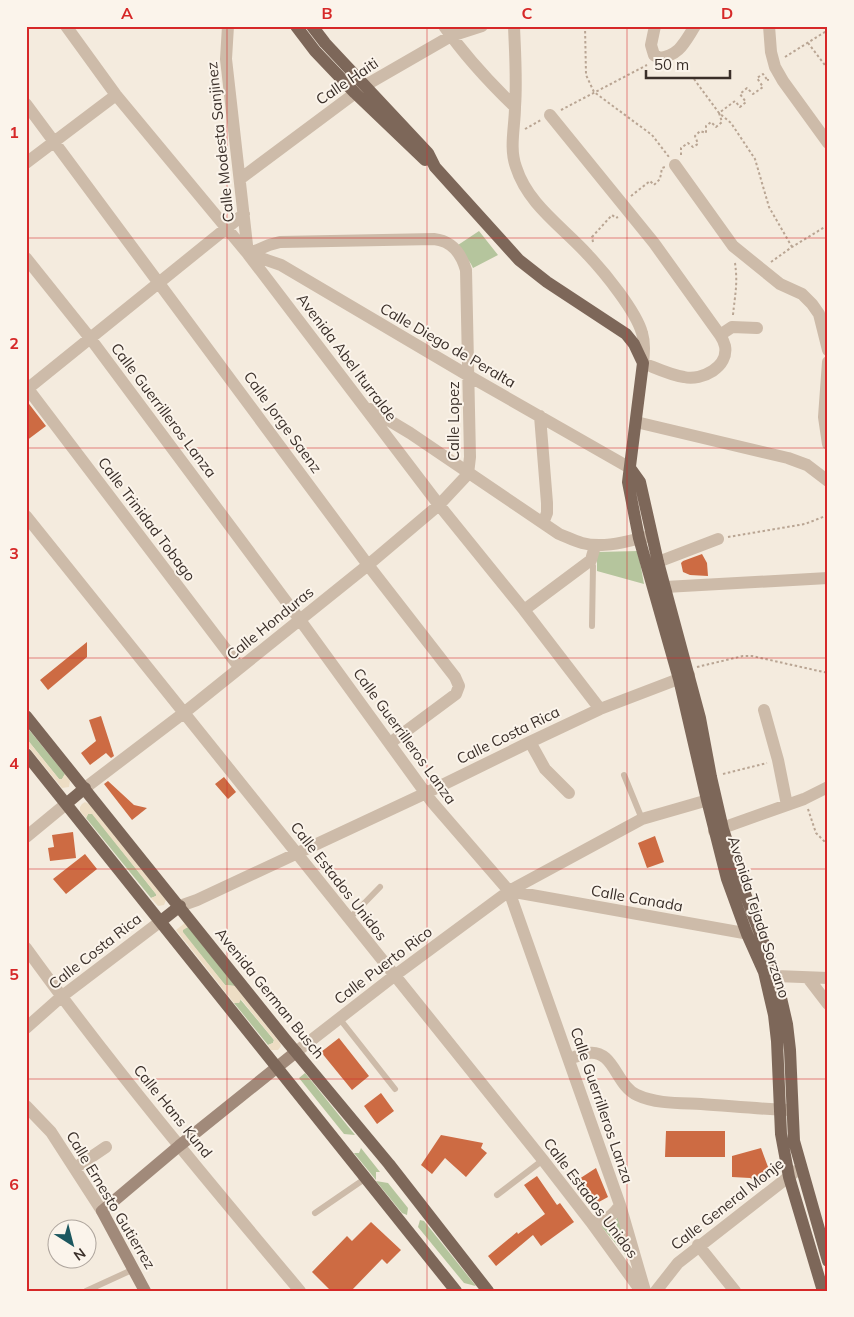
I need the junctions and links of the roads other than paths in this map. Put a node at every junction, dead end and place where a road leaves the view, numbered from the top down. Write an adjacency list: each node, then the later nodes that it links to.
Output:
1 (66, 26): 13 (street, Avenida Abel Iturralde)
2 (228, 26): 22 (street, Calle Modesta Sanjinez)
3 (296, 26): 12 (main road)
4 (312, 26): 11 (main road)
5 (482, 26): 10 (street, Calle Haiti)
6 (514, 26): 15 (street)
7 (655, 26): 8 (street)
8 (695, 26)
9 (769, 26): 18 (street)
10 (448, 31): 11 (street, Calle Haiti); 15 (street)
11 (366, 85): 12 (street, Calle Haiti); 21 (main road)
12 (355, 93): 21 (main road); 22 (street, Calle Haiti)
13 (116, 95): 17 (street); 24 (street, Avenida Abel Iturralde)
14 (26, 104): 17 (street, Calle Jorge Saenz)
15 (516, 107): 33 (street)
16 (550, 115): 29 (street)
17 (55, 142): 19 (street); 27 (street, Calle Jorge Saenz)
18 (828, 143)
19 (26, 163)
20 (675, 165): 31 (street)
21 (435, 167): 33 (main road)
22 (240, 179): 23 (street, Calle Modesta Sanjinez)
23 (244, 214): 24 (street); 25 (street, Calle Modesta Sanjinez)
24 (226, 227): 25 (street, Avenida Abel Iturralde); 27 (street)
25 (248, 254): 34 (street, Calle Diego de Peralta); 34 (street, Calle Lopez); 36 (street, Avenida Abel Iturralde)
26 (26, 258): 30 (street, Calle Guerrilleros Lanza)
27 (159, 282): 30 (street); 52 (street, Calle Jorge Saenz)
28 (758, 328): 29 (street)
29 (720, 335): 33 (street)
30 (90, 338): 35 (street); 56 (street, Calle Guerrilleros Lanza)
31 (828, 350)
32 (828, 362): 39 (street)
33 (643, 363): 38 (main road, Avenida Tejada Sorzano)
34 (469, 376): 37 (street, Calle Diego de Peralta); 41 (street, Calle Lopez)
35 (27, 390): 58 (street, Calle Trinidad Tobago)
36 (364, 405): 41 (street); 43 (street, Avenida Abel Iturralde)
37 (540, 416): 40 (street, Calle Diego de Peralta); 45 (street)
38 (636, 422): 40 (main road, Avenida Tejada Sorzano); 42 (street)
39 (828, 444)
40 (630, 468): 46 (main road, Avenida Tejada Sorzano); 47 (main road, Avenida Tejada Sorzano)
41 (468, 474): 43 (street, Calle Honduras); 45 (street)
42 (828, 481)
43 (439, 505): 52 (street, Calle Honduras); 55 (street, Avenida Abel Iturralde)
44 (26, 516): 62 (street, Calle Estados Unidos)
45 (542, 524): 49 (street)
46 (652, 535): 47 (street); 51 (main road, Avenida Tejada Sorzano)
47 (639, 538): 49 (street); 59 (main road, Avenida Tejada Sorzano)
48 (718, 539): 51 (street)
49 (595, 546): 50 (street)
50 (591, 560): 55 (street); 57 (lane)
51 (658, 562): 54 (main road, Avenida Tejada Sorzano)
52 (368, 565): 56 (street, Calle Honduras); 65 (street, Calle Jorge Saenz)
53 (828, 578): 54 (street)
54 (665, 587): 59 (main road, Avenida Tejada Sorzano)
55 (524, 610): 60 (street, Avenida Abel Iturralde)
56 (300, 620): 58 (street, Calle Honduras); 65 (street, Calle Guerrilleros Lanza)
57 (592, 626)
58 (240, 668): 62 (street, Calle Honduras)
59 (685, 674): 60 (street, Calle Costa Rica); 72 (main road, Avenida Tejada Sorzano); 72 (main road, Avenida Tejada Sorzano)
60 (600, 709): 64 (street, Calle Costa Rica)
61 (764, 710): 74 (street)
62 (185, 712): 69 (street, Calle Honduras); 78 (street, Calle Estados Unidos)
63 (26, 716): 69 (main road, Avenida German Busch)
64 (530, 742): 70 (street, Calle Costa Rica); 71 (street)
65 (390, 743): 70 (street, Calle Guerrilleros Lanza)
66 (26, 754): 73 (main road)
67 (624, 775): 75 (lane)
68 (828, 787): 74 (street)
69 (85, 788): 73 (main road); 81 (main road, Avenida German Busch)
70 (426, 793): 78 (street, Calle Costa Rica); 80 (street, Calle Guerrilleros Lanza)
71 (569, 793)
72 (711, 799): 75 (street, Calle Puerto Rico); 76 (main road, Avenida Tejada Sorzano)
73 (66, 804): 77 (street); 83 (main road)
74 (787, 805): 76 (street)
75 (642, 819): 80 (street, Calle Puerto Rico)
76 (719, 830): 84 (main road, Avenida Tejada Sorzano); 85 (main road, Avenida Tejada Sorzano)
77 (26, 837)
78 (296, 854): 81 (street, Calle Costa Rica); 82 (street, Calle Estados Unidos)
79 (380, 887): 82 (lane)
80 (509, 891): 84 (street, Calle Canada); 88 (street, Calle Puerto Rico); 97 (street, Calle Guerrilleros Lanza)
81 (180, 906): 83 (main road); 96 (main road, Avenida German Busch)
82 (349, 919): 88 (street, Calle Estados Unidos)
83 (161, 921): 92 (street, Calle Costa Rica); 98 (main road)
84 (747, 934): 85 (street, Calle Canada); 87 (main road, Avenida Tejada Sorzano)
85 (760, 936): 89 (main road, Avenida Tejada Sorzano)
86 (26, 948): 92 (street, Calle Hans Kund)
87 (764, 972): 89 (street); 101 (main road, Avenida Tejada Sorzano)
88 (394, 976): 94 (street, Calle Puerto Rico); 104 (street, Calle Estados Unidos)
89 (776, 976): 90 (street); 101 (main road, Avenida Tejada Sorzano)
90 (808, 978): 91 (street); 93 (street)
91 (828, 978)
92 (61, 997): 95 (street, Calle Costa Rica); 102 (street, Calle Hans Kund)
93 (828, 1004)
94 (339, 1018): 96 (street, Calle Puerto Rico); 99 (lane)
95 (26, 1028)
96 (296, 1052): 98 (street, Calle Puerto Rico); 121 (main road, Avenida German Busch)
97 (569, 1059): 101 (street); 110 (street, Calle Guerrilleros Lanza)
98 (277, 1067): 102 (street, Calle Puerto Rico); 108 (main road)
99 (395, 1089)
100 (26, 1106): 106 (street, Calle Ernesto Gutierrez)
101 (786, 1110): 105 (main road, Avenida Tejada Sorzano); 107 (main road, Avenida Tejada Sorzano)
102 (179, 1146): 111 (street, Calle Puerto Rico); 119 (street, Calle Hans Kund)
103 (106, 1147): 106 (street)
104 (543, 1160): 109 (lane); 113 (street, Calle Estados Unidos)
105 (800, 1167): 107 (street, Calle General Monje); 115 (main road, Avenida Tejada Sorzano)
106 (75, 1168): 111 (street, Calle Ernesto Gutierrez)
107 (789, 1177): 114 (street, Calle General Monje); 126 (main road, Avenida Tejada Sorzano)
108 (366, 1178): 112 (lane); 120 (main road)
109 (497, 1195)
110 (620, 1205): 113 (street); 123 (street, Calle Guerrilleros Lanza)
111 (102, 1211): 116 (street, Calle Ernesto Gutierrez)
112 (315, 1213)
113 (591, 1222): 122 (street, Calle Estados Unidos)
114 (698, 1245): 124 (street, Calle General Monje); 125 (street)
115 (828, 1261)
116 (134, 1268): 117 (lane); 118 (street, Calle Ernesto Gutierrez)
117 (86, 1291)
118 (145, 1291)
119 (300, 1291)
120 (456, 1291)
121 (488, 1291)
122 (641, 1291)
123 (645, 1291)
124 (656, 1291)
125 (735, 1291)
126 (823, 1291)

